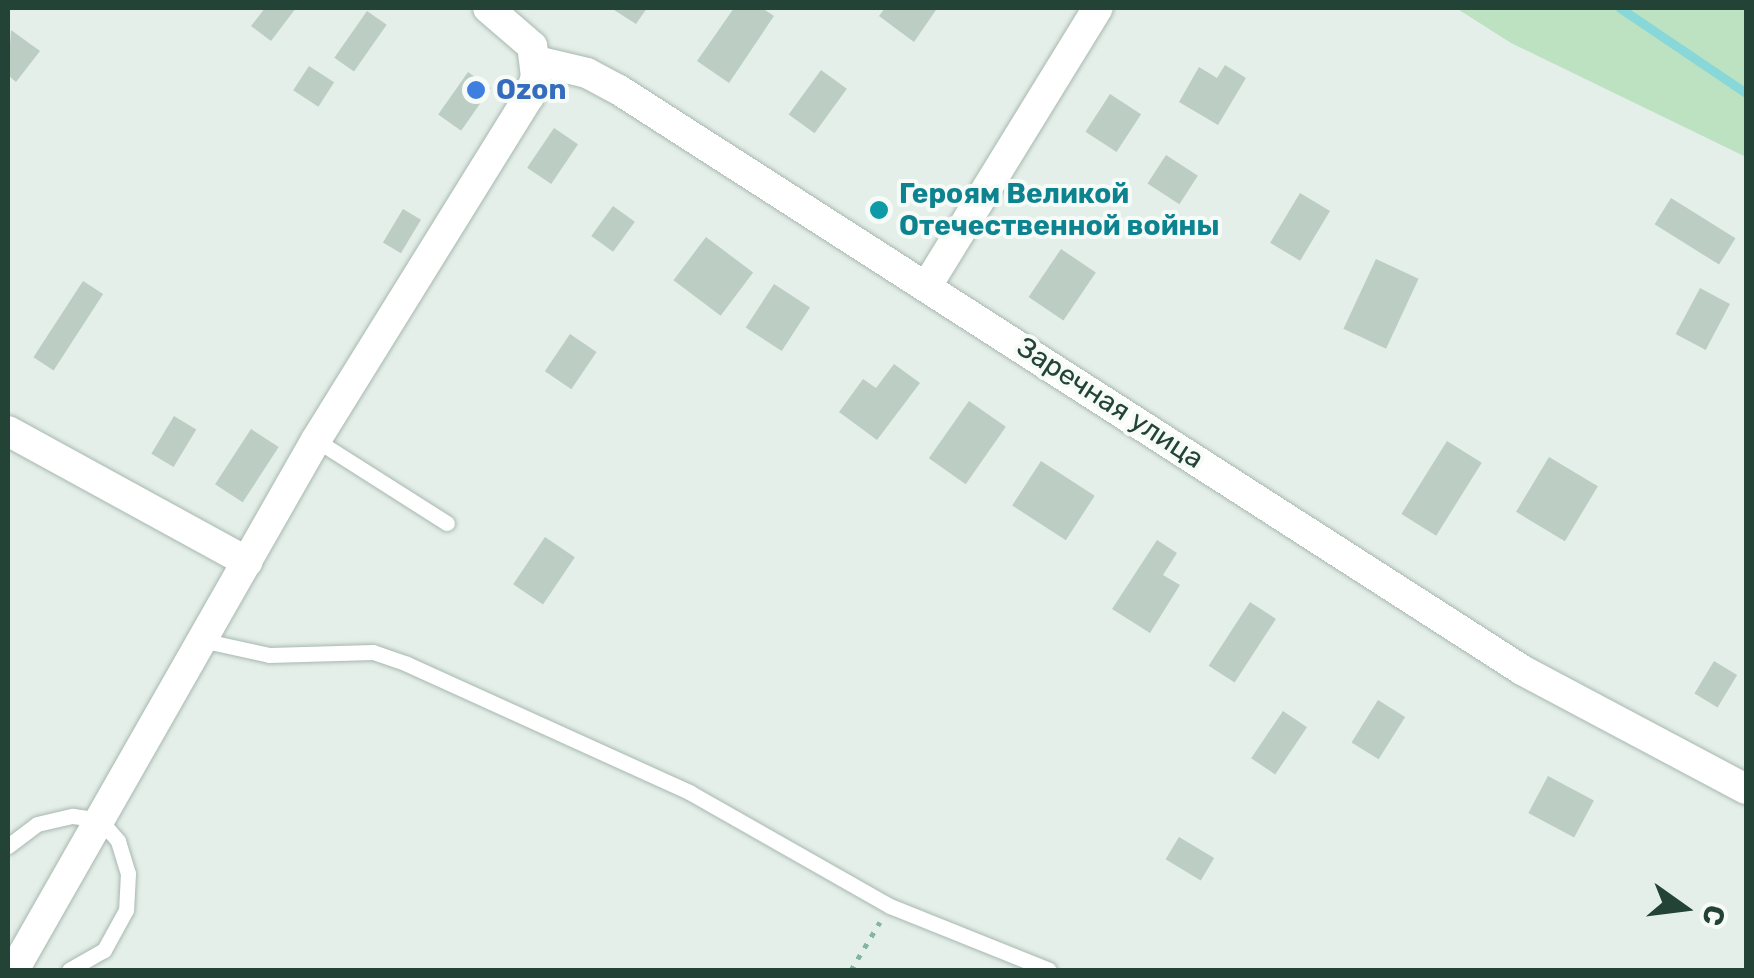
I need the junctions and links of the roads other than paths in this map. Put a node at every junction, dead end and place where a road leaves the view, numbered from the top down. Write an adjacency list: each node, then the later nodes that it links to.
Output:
1 (1098, 8): 4 (street)
2 (495, 9): 3 (street)
3 (536, 60): 4 (street, Заречная улица); 6 (street)
4 (928, 284): 10 (street, Заречная улица)
5 (8, 430): 8 (street)
6 (316, 440): 7 (lane); 8 (street)
7 (447, 523)
8 (247, 562): 9 (street)
9 (201, 640): 11 (street); 15 (lane)
10 (1746, 789)
11 (100, 820): 12 (lane); 13 (street); 14 (lane)
12 (8, 846)
13 (14, 970)
14 (69, 970)
15 (1049, 970)

